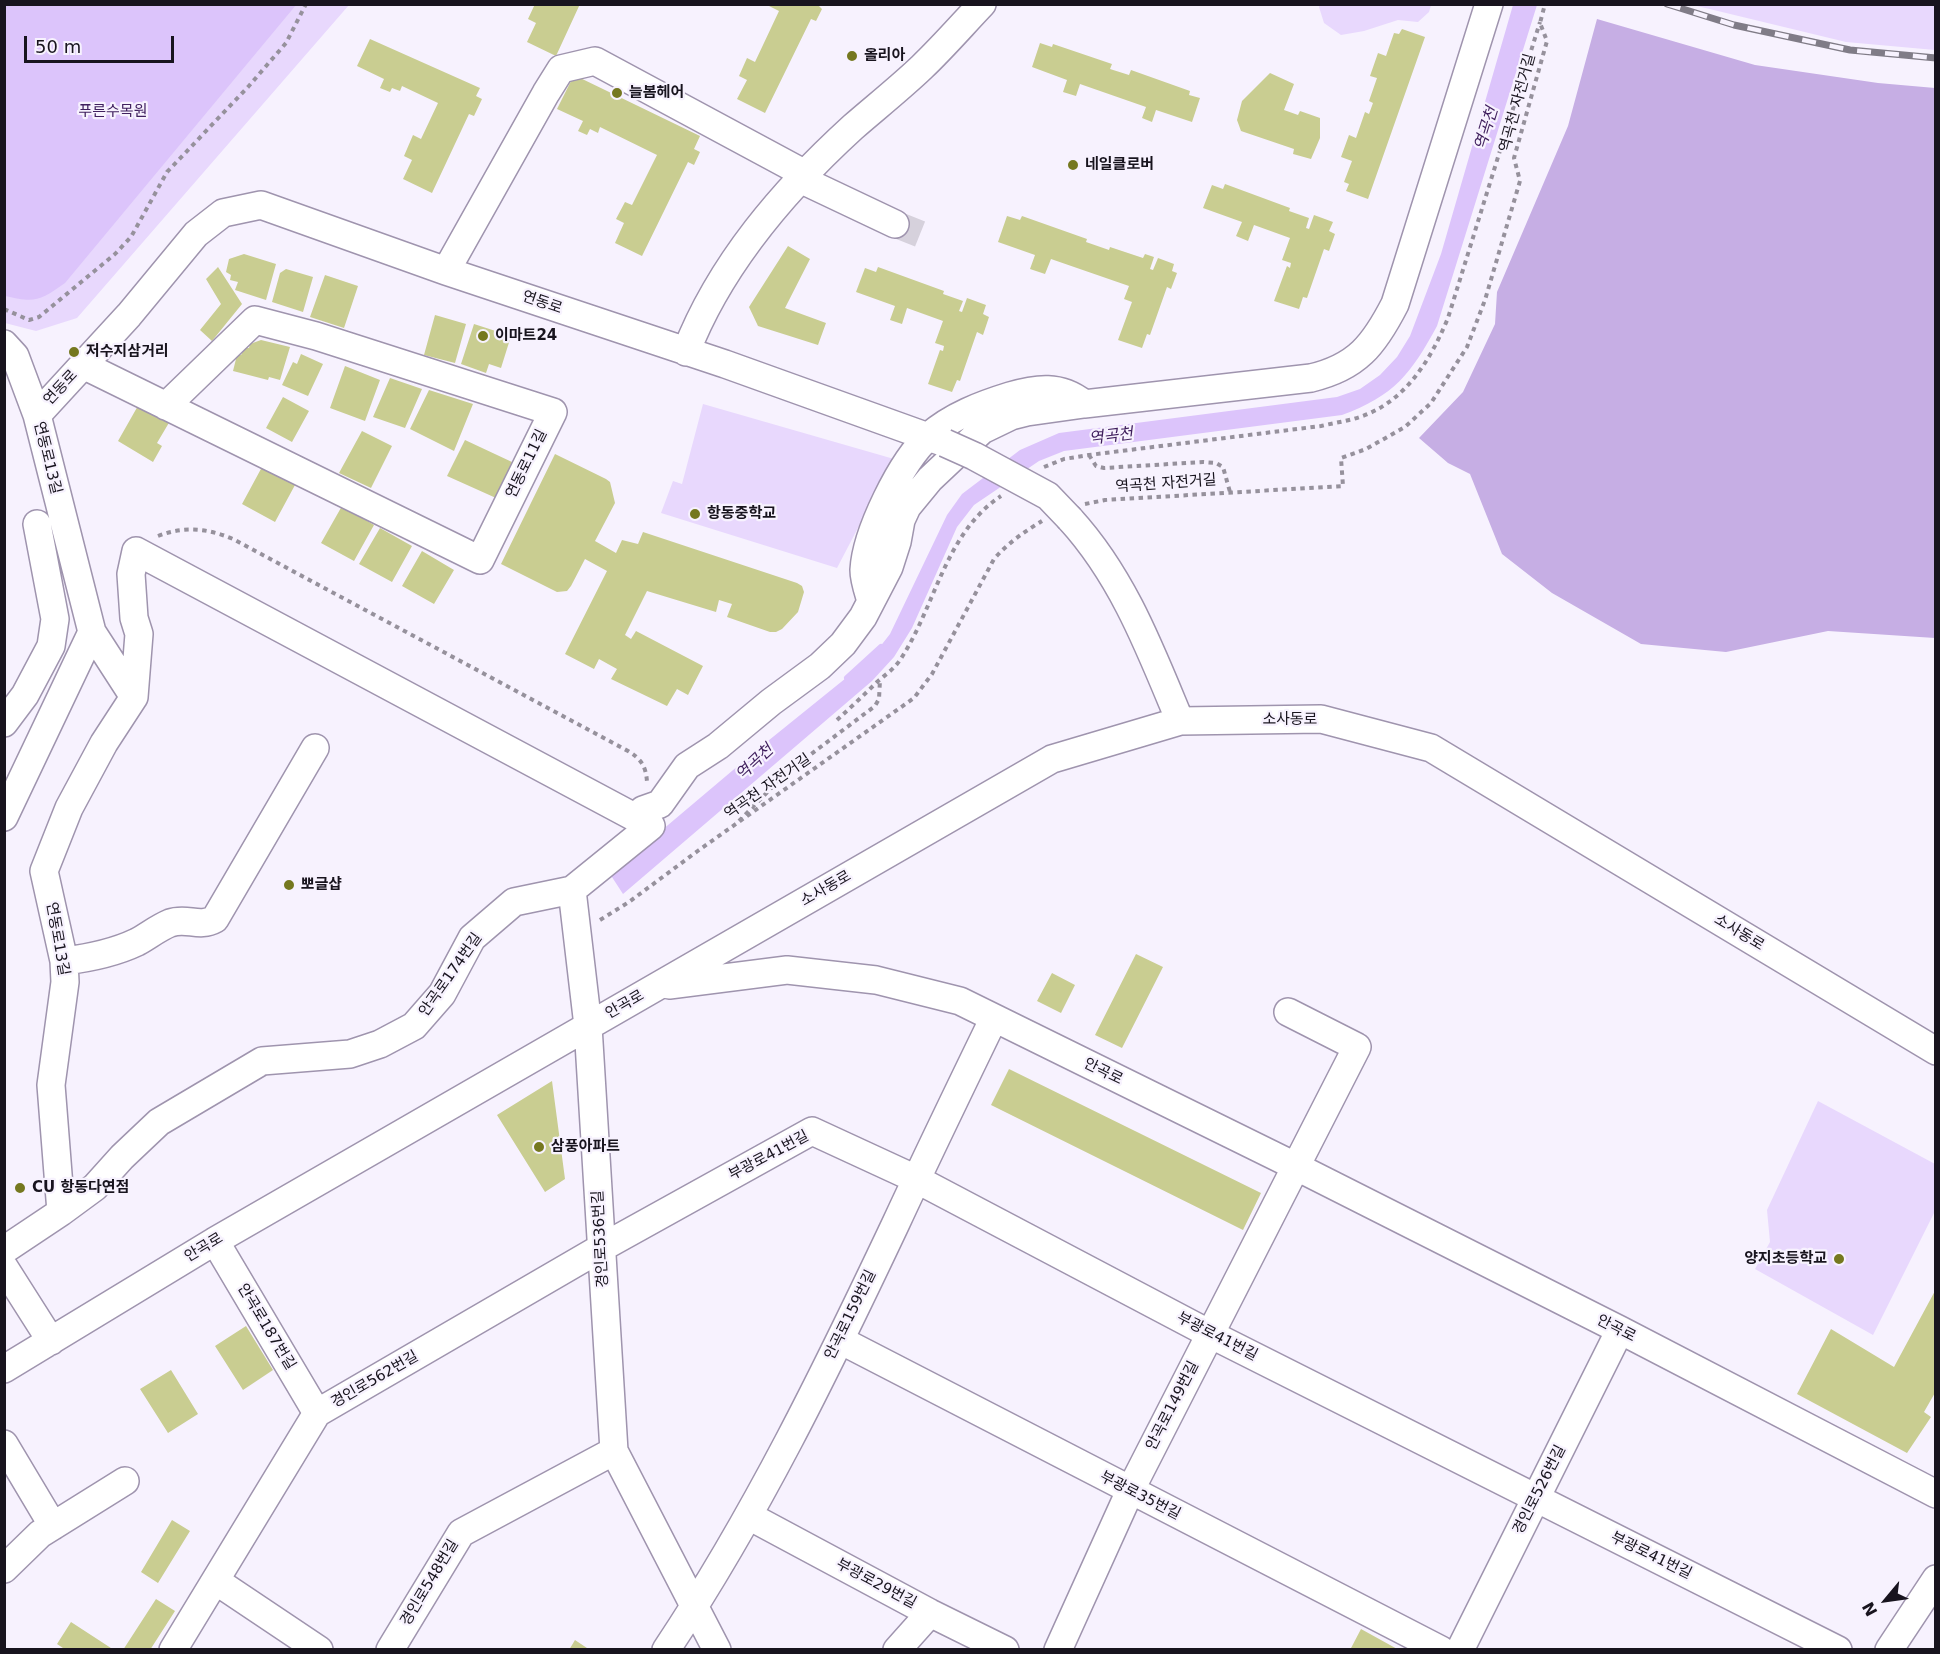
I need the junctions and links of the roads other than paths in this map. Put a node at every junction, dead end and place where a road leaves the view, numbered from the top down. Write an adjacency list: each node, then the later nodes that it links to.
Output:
1 (982, 4): 3 (street)
2 (1489, 4): 9 (street)
3 (803, 177): 4 (street); 5 (street); 7 (street)
4 (895, 224)
5 (446, 271): 7 (street, 연동로); 8 (street, 연동로)
6 (10, 350): 11 (street, 연동로13길)
7 (686, 352): 12 (street, 연동로)
8 (82, 365): 10 (street, 연동로11길); 11 (street, 연동로)
9 (1084, 404): 12 (street); 14 (street)
10 (166, 406): 10 (street, 연동로11길)
11 (37, 415): 15 (street, 연동로13길)
12 (936, 440): 14 (street); 17 (street, 연동로, bridge)
13 (37, 524): 18 (street)
14 (871, 601): 20 (street)
15 (92, 632): 16 (street, 연동로13길); 21 (street)
16 (134, 697): 22 (street); 23 (street, 연동로13길)
17 (1180, 720): 24 (street, 소사동로); 28 (street, 소사동로)
18 (4, 723)
19 (315, 748): 23 (street)
20 (643, 810)
21 (4, 817)
22 (572, 890): 27 (street); 31 (street, 안곡로174번길)
23 (64, 961): 31 (street, 연동로13길)
24 (659, 986): 26 (street, 안곡로); 27 (street, 안곡로)
25 (1288, 1012): 29 (street)
26 (994, 1018): 29 (street, 안곡로); 30 (street, 안곡로159번길)
27 (588, 1026): 32 (street, 안곡로); 33 (street, 경인로536번길)
28 (1935, 1052)
29 (1295, 1166): 36 (street, 안곡로); 37 (street, 안곡로149번길)
30 (916, 1179): 33 (street, 부광로41번길); 37 (street, 부광로41번길); 38 (street, 안곡로159번길)
31 (61, 1212): 34 (street)
32 (215, 1241): 39 (street, 안곡로); 41 (street, 안곡로187번길)
33 (601, 1248): 41 (street, 경인로562번길); 43 (street, 경인로536번길)
34 (4, 1250)
35 (4, 1267): 39 (street)
36 (1620, 1330): 46 (street, 안곡로); 47 (street, 경인로526번길)
37 (1210, 1334): 45 (street, 안곡로149번길); 47 (street, 부광로41번길)
38 (840, 1340): 45 (street, 부광로35번길); 48 (street, 안곡로159번길)
39 (51, 1341): 40 (street, 안곡로)
40 (4, 1369)
41 (317, 1413): 52 (street, 경인로562번길)
42 (4, 1444): 49 (street)
43 (614, 1451): 53 (street, 경인로536번길); 57 (street, 경인로548번길)
44 (125, 1480): 49 (street)
45 (1130, 1491): 62 (street, 안곡로149번길); 63 (street, 부광로35번길)
46 (1935, 1494)
47 (1535, 1498): 64 (street, 경인로526번길); 65 (street, 부광로41번길)
48 (749, 1516): 53 (street, 안곡로159번길); 54 (street, 부광로29번길)
49 (52, 1526): 50 (street)
50 (4, 1569)
51 (1935, 1579): 66 (street)
52 (216, 1581): 55 (street, 경인로562번길); 56 (street)
53 (695, 1605): 58 (street); 59 (street, 경인로536번길)
54 (930, 1613): 60 (street); 61 (street, 부광로29번길)
55 (173, 1650)
56 (319, 1650)
57 (390, 1650)
58 (666, 1650)
59 (717, 1650)
60 (897, 1650)
61 (1005, 1650)
62 (1058, 1650)
63 (1441, 1650)
64 (1460, 1650)
65 (1838, 1650)
66 (1889, 1650)

